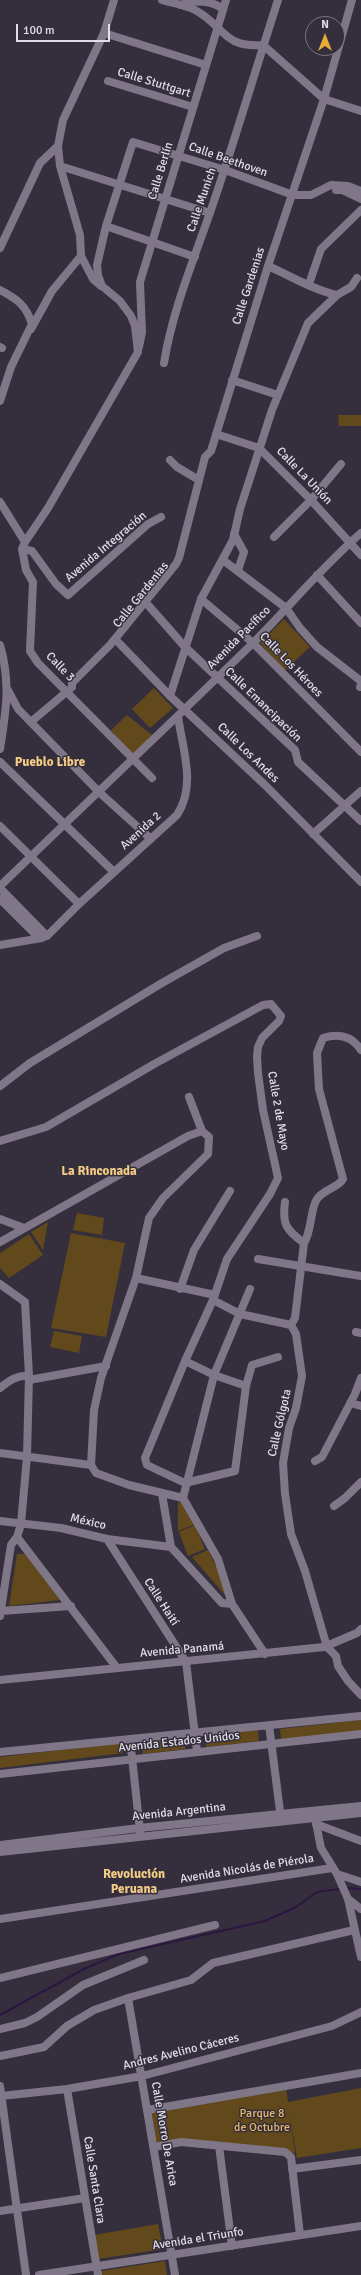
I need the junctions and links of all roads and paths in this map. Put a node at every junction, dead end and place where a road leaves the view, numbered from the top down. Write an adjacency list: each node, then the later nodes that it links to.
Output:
1 (114, 0): 9 (street)
2 (162, 0): 6 (street)
3 (226, 0): 7 (street, Calle Berlín)
4 (278, 0): 10 (street, Calle Munich)
5 (352, 0): 13 (street, Calle Gardenias)
6 (179, 5): 7 (street); 8 (street)
7 (223, 9): 8 (street, Calle Berlín)
8 (218, 28): 10 (street); 11 (street, Calle Berlín)
9 (104, 33): 11 (street); 16 (street)
10 (263, 45): 13 (street); 19 (street, Calle Munich)
11 (206, 65): 14 (street, Calle Berlín)
12 (108, 81): 14 (street, Calle Stuttgart)
13 (324, 99): 15 (street); 23 (street, Calle Gardenias)
14 (193, 107): 17 (street, Calle Berlín)
15 (361, 111)
16 (58, 146): 18 (street); 30 (street)
17 (178, 156): 19 (street, Calle Beethoven); 20 (street, Calle Beethoven); 24 (street, Calle Berlín)
18 (60, 166): 20 (street); 31 (street)
19 (225, 170): 23 (street, Calle Beethoven); 27 (street, Calle Munich)
20 (119, 184): 24 (street); 28 (street)
21 (320, 190): 22 (street); 23 (street); 25 (street)
22 (361, 191)
23 (293, 195): 33 (street, Calle Gardenias)
24 (165, 198): 27 (street); 29 (street, Calle Berlín)
25 (361, 199)
26 (361, 210): 35 (street)
27 (210, 213): 32 (street, Calle Munich)
28 (106, 226): 29 (street); 36 (street)
29 (152, 242): 32 (street); 40 (street, Calle Berlín)
30 (0, 248)
31 (81, 256): 36 (street); 39 (street)
32 (195, 257): 41 (street, Calle Munich)
33 (268, 266): 35 (street); 42 (street, Calle Gardenias)
34 (357, 278): 38 (street)
35 (309, 284): 38 (street)
36 (102, 286): 40 (street)
37 (0, 290): 39 (street)
38 (337, 295): 43 (street)
39 (32, 329): 44 (street)
40 (138, 352): 58 (street, Calle Berlín)
41 (164, 363)
42 (232, 380): 43 (street); 45 (street, Calle Gardenias)
43 (278, 395): 46 (street)
44 (0, 401)
45 (216, 434): 46 (street, Calle La Unión); 47 (street, Calle Gardenias)
46 (260, 448): 51 (street, Calle La Unión); 55 (street)
47 (209, 453): 50 (street, Calle Gardenias); 64 (street, Calle Gardenias)
48 (170, 460): 50 (street)
49 (341, 464): 51 (street)
50 (199, 480): 74 (street, Calle Gardenias)
51 (312, 500): 56 (street); 57 (street, Calle La Unión)
52 (0, 502): 58 (street)
53 (161, 517): 58 (street, Avenida Integración)
54 (361, 533): 57 (street, Avenida Pacífico)
55 (234, 534): 60 (street); 61 (street)
56 (274, 537)
57 (350, 543): 59 (street, Calle La Unión); 62 (street, Avenida Pacífico)
58 (23, 546): 74 (street, Calle 3)
59 (361, 555)
60 (223, 560): 61 (street); 63 (street)
61 (238, 570): 65 (street)
62 (317, 575): 65 (street, Avenida Pacífico); 66 (street)
63 (201, 599): 68 (street, Calle Los Héroes); 70 (street)
64 (148, 605): 67 (street, Calle Gardenias); 70 (street, Calle Emancipación)
65 (286, 608): 68 (street, Avenida Pacífico); 72 (street)
66 (361, 622)
67 (118, 642): 74 (street, Calle Gardenias); 75 (street, Calle Los Andes)
68 (253, 643): 71 (street, Avenida Pacífico); 80 (street, Calle Los Héroes)
69 (0, 645): 73 (street)
70 (185, 648): 71 (street, Calle Emancipación); 75 (street)
71 (217, 677): 76 (street, Avenida Pacífico); 86 (street, Calle Emancipación)
72 (360, 681)
73 (8, 690): 78 (street); 79 (street)
74 (70, 690): 78 (street, Calle Gardenias); 81 (street, Calle 3)
75 (170, 696): 76 (street, Calle Los Andes)
76 (185, 708): 77 (street, Avenida Pacífico); 90 (street, Calle Los Andes)
77 (178, 716): 81 (street, Avenida Pacífico); 91 (street, Avenida 2)
78 (32, 722): 85 (street)
79 (0, 749)
80 (361, 752)
81 (134, 760): 83 (street, Calle 3); 85 (street, Avenida Pacífico)
82 (0, 762): 88 (street)
83 (152, 778)
84 (361, 791): 86 (street)
85 (100, 793): 88 (street, Avenida Pacífico); 91 (street)
86 (342, 808): 87 (street, Calle Emancipación); 90 (street)
87 (361, 821)
88 (64, 824): 92 (street, Avenida Pacífico); 93 (street)
89 (0, 826): 92 (street)
90 (313, 834): 94 (street, Calle Los Andes)
91 (151, 839): 93 (street, Avenida 2)
92 (31, 856): 95 (street, Avenida Pacífico); 97 (street)
93 (114, 872): 97 (street, Avenida 2)
94 (361, 882)
95 (0, 887): 99 (street)
96 (0, 899): 99 (street)
97 (79, 904): 99 (street, Avenida 2)
98 (257, 936): 102 (street)
99 (43, 938): 100 (street)
100 (0, 945)
101 (361, 1050): 111 (street)
102 (0, 1086)
103 (189, 1097): 104 (street)
104 (202, 1131): 109 (street); 115 (street)
105 (0, 1141): 119 (street, Calle 2 de Mayo)
106 (230, 1191): 117 (street)
107 (284, 1202): 111 (street)
108 (0, 1219): 109 (street)
109 (24, 1228): 110 (street)
110 (0, 1242)
111 (304, 1243): 113 (street)
112 (258, 1259): 113 (street)
113 (300, 1267): 114 (street); 121 (street)
114 (361, 1276)
115 (136, 1278): 117 (street); 124 (street)
116 (0, 1284): 126 (street)
117 (180, 1289): 119 (street)
118 (250, 1289): 120 (street)
119 (214, 1297): 120 (street); 123 (street, Calle 2 de Mayo)
120 (240, 1314): 121 (street); 125 (street)
121 (292, 1325): 150 (street, Calle Gólgota)
122 (278, 1357): 128 (street)
123 (185, 1361): 125 (street); 137 (street, Calle 2 de Mayo)
124 (106, 1366): 126 (street); 135 (street)
125 (214, 1375): 128 (street); 137 (street)
126 (29, 1378): 129 (street); 133 (street)
127 (361, 1378): 130 (street)
128 (246, 1386): 137 (street)
129 (0, 1388)
130 (350, 1403): 131 (street); 134 (street)
131 (361, 1406)
132 (0, 1453): 133 (street)
133 (27, 1456): 135 (street); 142 (street)
134 (314, 1461)
135 (91, 1465): 138 (street)
136 (361, 1482): 140 (street)
137 (186, 1483): 139 (street)
138 (162, 1494): 139 (street); 145 (street)
139 (183, 1498): 146 (street)
140 (334, 1506)
141 (0, 1521): 142 (street, México)
142 (21, 1524): 143 (street); 144 (street, México)
143 (17, 1538): 147 (street); 148 (street)
144 (107, 1539): 145 (street, México); 152 (street, Calle Haití)
145 (171, 1548): 146 (street)
146 (232, 1604): 151 (street)
147 (71, 1606): 148 (street); 153 (street)
148 (0, 1614)
149 (361, 1629): 150 (street, Avenida Panamá)
150 (327, 1647): 151 (street, Avenida Panamá); 155 (street, Calle Gólgota)
151 (265, 1654): 152 (street, Avenida Panamá)
152 (186, 1662): 153 (street, Avenida Panamá); 158 (street, Calle Haití)
153 (117, 1668): 154 (street, Avenida Panamá)
154 (0, 1680)
155 (361, 1696)
156 (361, 1716): 157 (street, Avenida Estados Unidos)
157 (269, 1725): 158 (street, Avenida Estados Unidos); 161 (street)
158 (195, 1732): 160 (street, Avenida Estados Unidos); 162 (street, Calle Haití)
159 (361, 1734): 161 (street, Avenida Estados Unidos)
160 (130, 1739): 163 (street, Avenida Estados Unidos); 164 (street)
161 (272, 1745): 162 (street, Avenida Estados Unidos); 169 (street)
162 (197, 1751): 164 (street, Avenida Estados Unidos)
163 (0, 1752)
164 (132, 1758): 165 (street, Avenida Estados Unidos); 170 (street)
165 (0, 1774)
166 (361, 1806): 168 (street, Avenida Argentina)
167 (361, 1813): 168 (street, Avenida Argentina)
168 (315, 1817): 169 (street, Avenida Argentina); 173 (street); 177 (street)
169 (281, 1818): 170 (street, Avenida Argentina); 172 (street, Avenida Argentina)
170 (140, 1828): 171 (street, Avenida Argentina); 172 (street)
171 (99, 1837): 172 (street, Avenida Argentina); 174 (street, Avenida Argentina)
172 (142, 1837)
173 (361, 1841)
174 (49, 1843): 175 (street, Avenida Argentina); 176 (street, Avenida Argentina)
175 (0, 1845)
176 (0, 1852)
177 (336, 1874): 178 (street); 179 (street); 181 (street, Avenida Nicolás de Piérola)
178 (361, 1882)
179 (347, 1898): 180 (street); 183 (street)
180 (361, 1909)
181 (0, 1919)
182 (215, 1925): 186 (street)
183 (354, 1930): 184 (street); 187 (street)
184 (361, 1957)
185 (144, 1960): 189 (street)
186 (0, 1978)
187 (128, 1998): 190 (street); 192 (street, Calle Morro De Arica)
188 (361, 2012): 192 (street, Andres Avelino Cáceres)
189 (0, 2030)
190 (0, 2056)
191 (361, 2073): 196 (street)
192 (142, 2076): 194 (street, Andres Avelino Cáceres); 196 (street, Calle Morro De Arica)
193 (0, 2086): 195 (street)
194 (67, 2089): 195 (street, Andres Avelino Cáceres); 202 (street, Calle Santa Clara)
195 (1, 2096): 197 (street)
196 (147, 2110): 199 (street, Calle Morro De Arica)
197 (4, 2144): 203 (street)
198 (219, 2146): 199 (street); 201 (street); 207 (street)
199 (154, 2147): 208 (street, Calle Morro De Arica)
200 (361, 2160): 201 (street)
201 (292, 2169): 206 (street)
202 (85, 2198): 203 (street); 209 (street, Calle Santa Clara)
203 (17, 2208): 204 (street); 210 (street)
204 (0, 2211)
205 (361, 2226): 206 (street, Avenida el Triunfo)
206 (300, 2235): 207 (street, Avenida el Triunfo)
207 (232, 2246): 208 (street, Avenida el Triunfo)
208 (172, 2255): 209 (street, Avenida el Triunfo); 213 (street, Calle Morro De Arica)
209 (96, 2266): 211 (street, Avenida el Triunfo); 212 (street, Calle Santa Clara)
210 (26, 2275)
211 (39, 2275)
212 (98, 2275)
213 (175, 2275)

